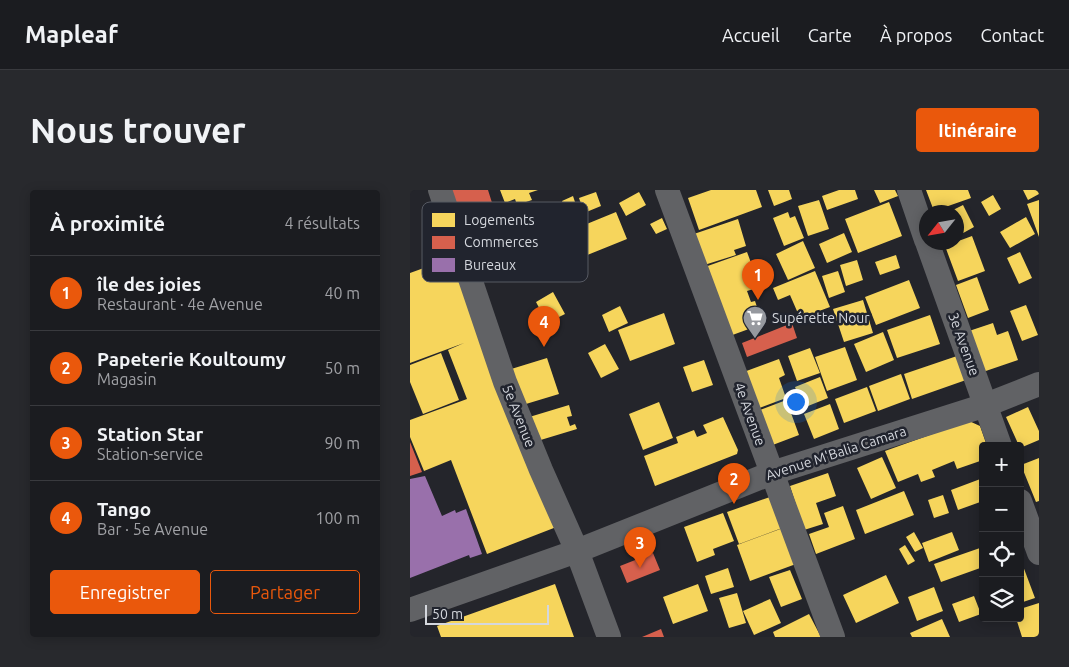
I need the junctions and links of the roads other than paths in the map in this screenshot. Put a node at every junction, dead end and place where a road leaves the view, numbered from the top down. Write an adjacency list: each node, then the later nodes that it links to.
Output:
1 (440, 190): 4 (street, 5e Avenue)
2 (668, 190): 11 (street, 4e Avenue)
3 (909, 190): 5 (street, 3e Avenue)
4 (444, 202)
5 (919, 218)
6 (930, 250): 9 (street, 3e Avenue)
7 (471, 282): 13 (street, 5e Avenue)
8 (1039, 384): 9 (street, Avenue M'Balia Camara)
9 (986, 404): 10 (street, 3e Avenue); 11 (street, Avenue M'Balia Camara)
10 (999, 442)
11 (772, 473): 13 (street, Avenue M'Balia Camara); 17 (street, 4e Avenue)
12 (1024, 512): 14 (street)
13 (577, 551): 15 (street, Avenue M'Balia Camara); 16 (street, 5e Avenue)
14 (1039, 554)
15 (410, 610)
16 (609, 637)
17 (834, 637)

